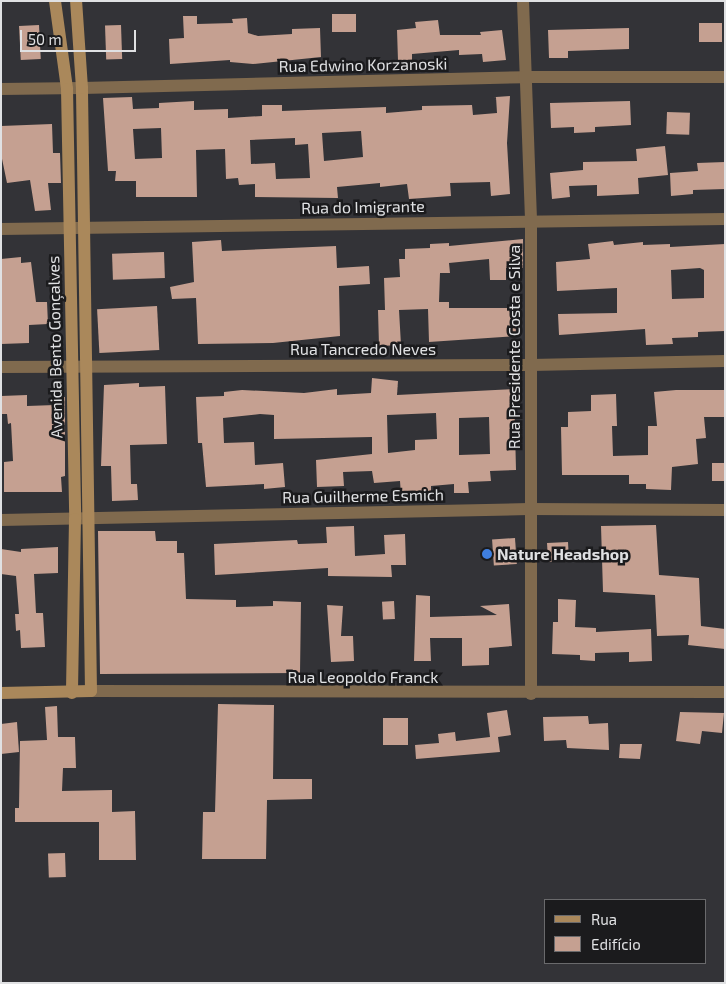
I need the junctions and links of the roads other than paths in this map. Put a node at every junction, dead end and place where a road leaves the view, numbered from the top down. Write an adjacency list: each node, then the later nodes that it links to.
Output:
1 (55, 1): 6 (main road, Avenida Bento Gonçalves)
2 (76, 1): 7 (main road, Avenida Bento Gonçalves)
3 (523, 1): 4 (street, Rua Presidente Costa e Silva)
4 (524, 77): 5 (street, Rua Edwino Korzanoski); 7 (street, Rua Edwino Korzanoski); 10 (street, Rua Presidente Costa e Silva)
5 (725, 78)
6 (67, 88): 7 (street, Rua Edwino Korzanoski); 8 (street, Rua Edwino Korzanoski); 13 (main road, Avenida Bento Gonçalves)
7 (82, 88): 11 (main road, Avenida Bento Gonçalves)
8 (1, 89)
9 (725, 219): 10 (street, Rua do Imigrante)
10 (531, 220): 11 (street, Rua do Imigrante); 15 (street, Rua Presidente Costa e Silva)
11 (85, 228): 13 (street, Rua do Imigrante); 18 (main road, Avenida Bento Gonçalves)
12 (1, 229): 13 (street, Rua do Imigrante)
13 (69, 229): 16 (main road, Avenida Bento Gonçalves)
14 (725, 361): 15 (street, Rua Tancredo Neves)
15 (531, 365): 18 (street, Rua Tancredo Neves); 19 (street, Rua Presidente Costa e Silva)
16 (72, 366): 17 (street, Rua Tancredo Neves); 18 (street, Rua Tancredo Neves); 21 (main road, Avenida Bento Gonçalves)
17 (1, 367)
18 (85, 367): 21 (main road, Avenida Bento Gonçalves)
19 (529, 509): 20 (street, Rua Guilherme Esmich); 21 (street, Rua Guilherme Esmich); 27 (street, Rua Presidente Costa e Silva)
20 (725, 510)
21 (82, 519): 22 (street, Rua Guilherme Esmich); 23 (main road, Avenida Bento Gonçalves); 26 (main road, Avenida Bento Gonçalves)
22 (1, 520)
23 (92, 691): 26 (main road, Rua Leopoldo Franck); 27 (street, Rua Leopoldo Franck)
24 (725, 692): 27 (street, Rua Leopoldo Franck)
25 (1, 693): 26 (main road, Rua Leopoldo Franck)
26 (72, 693)
27 (531, 694)

